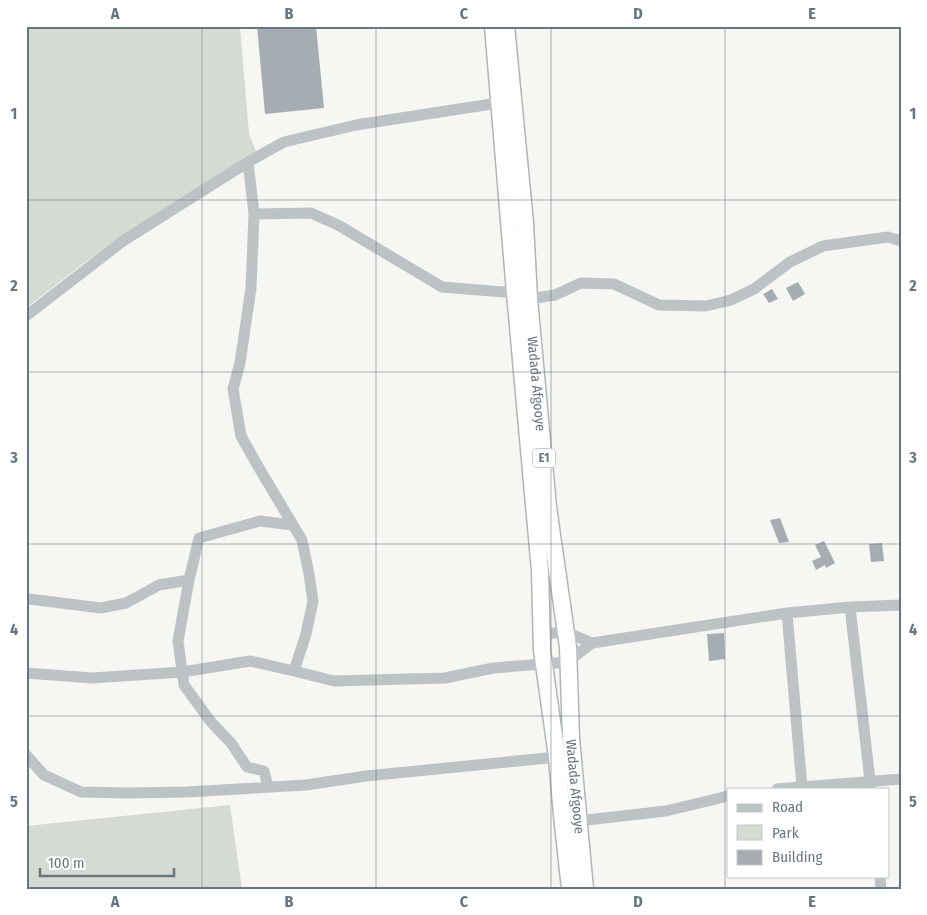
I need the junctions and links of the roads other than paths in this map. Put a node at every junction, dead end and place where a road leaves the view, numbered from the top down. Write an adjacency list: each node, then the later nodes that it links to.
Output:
1 (493, 26): 3 (highway, Wadada Afgooye / E1)
2 (506, 26): 7 (highway, Wadada Afgooye / E1)
3 (498, 103): 4 (street); 7 (highway, Wadada Afgooye / E1)
4 (248, 162): 5 (street); 8 (street)
5 (254, 214): 7 (street); 9 (street)
6 (901, 241): 7 (street)
7 (522, 296): 15 (highway, Wadada Afgooye / E1); 16 (highway, Wadada Afgooye / E1)
8 (26, 316)
9 (294, 525): 10 (street); 20 (street)
10 (189, 580): 11 (street); 21 (street)
11 (26, 600)
12 (901, 605): 13 (street)
13 (850, 607): 14 (street); 26 (street)
14 (787, 613): 17 (street); 28 (street)
15 (566, 632): 16 (street); 17 (street); 18 (highway, Wadada Afgooye / E1)
16 (542, 634): 19 (highway, Wadada Afgooye / E1)
17 (592, 644): 18 (street)
18 (567, 662): 19 (street); 31 (highway, Wadada Afgooye / E1)
19 (544, 664): 20 (street); 24 (highway, Wadada Afgooye / E1)
20 (294, 671): 21 (street)
21 (182, 672): 22 (street); 27 (street)
22 (26, 673)
23 (26, 755): 27 (street)
24 (557, 757): 27 (street); 32 (highway, Wadada Afgooye / E1)
25 (901, 779): 26 (street)
26 (870, 785): 28 (street)
27 (268, 787)
28 (802, 787): 29 (street)
29 (790, 788)
30 (727, 796): 31 (street)
31 (578, 821): 33 (highway, Wadada Afgooye / E1)
32 (570, 889)
33 (585, 889)

